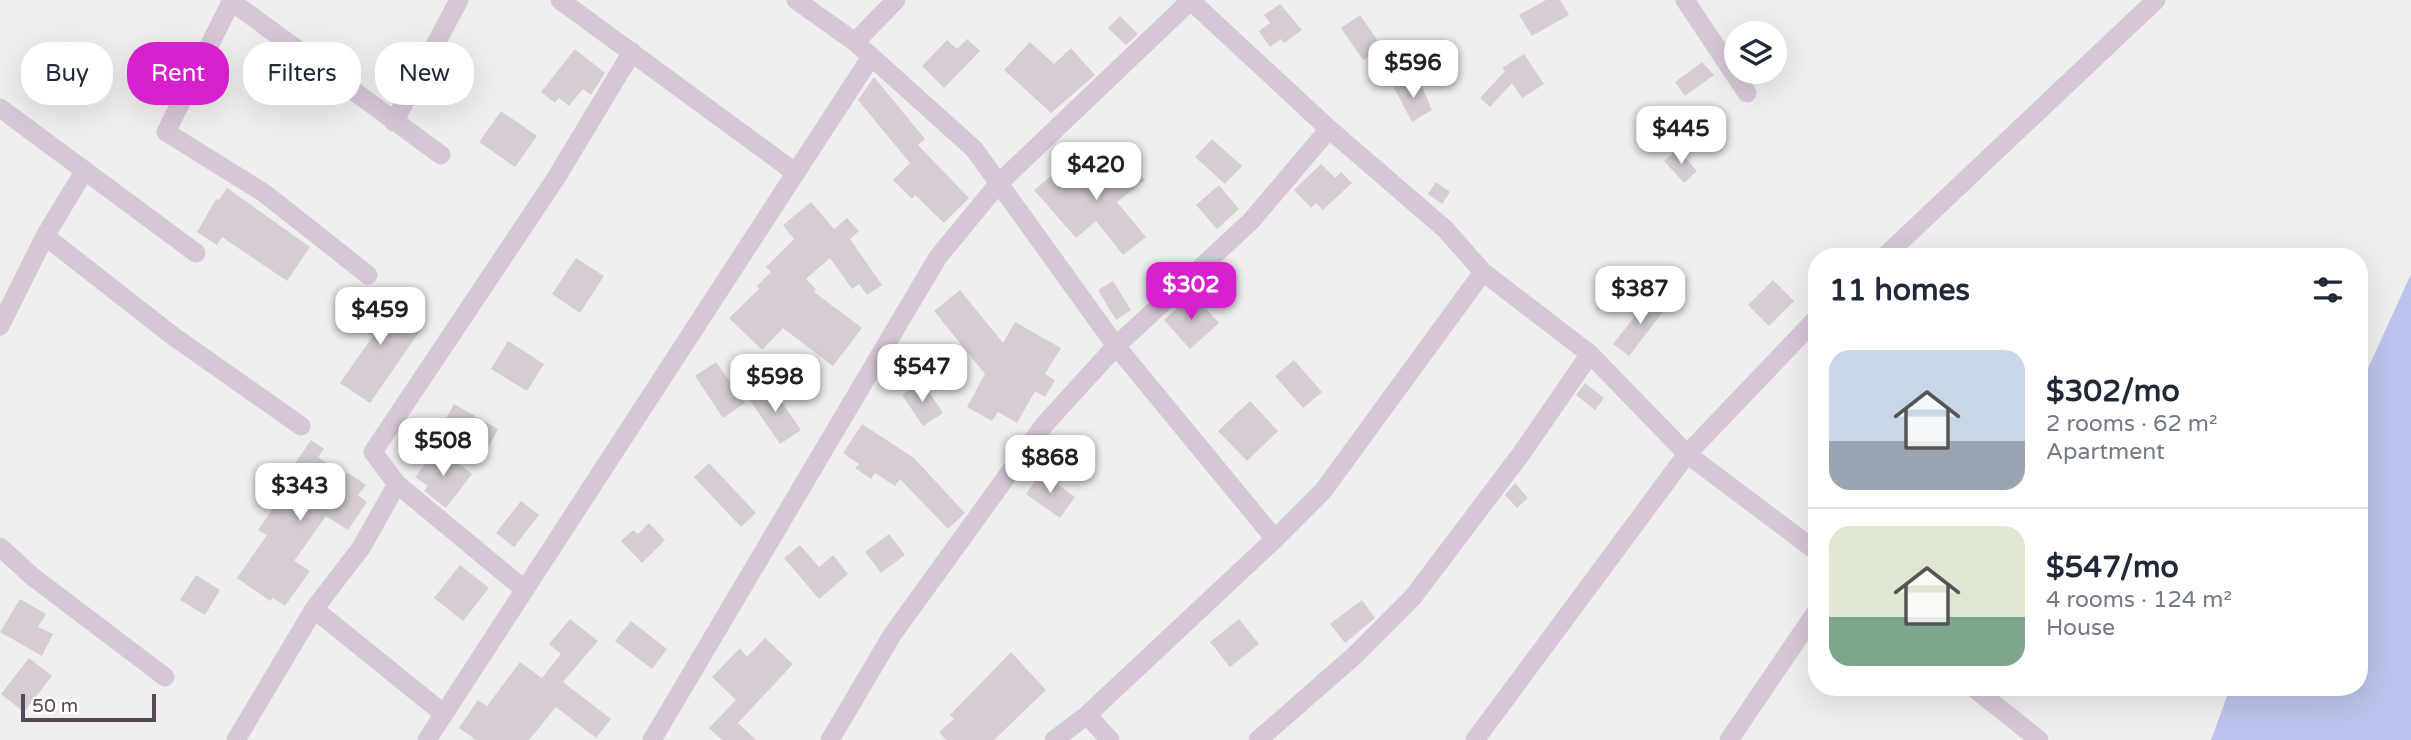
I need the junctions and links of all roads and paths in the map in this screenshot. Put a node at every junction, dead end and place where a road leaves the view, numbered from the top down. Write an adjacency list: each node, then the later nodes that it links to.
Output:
1 (459, 0): 14 (street)
2 (560, 0): 10 (street)
3 (796, 0): 9 (street)
4 (896, 0): 9 (street)
5 (1190, 0): 15 (street); 19 (street)
6 (1685, 0): 12 (street)
7 (2156, 0): 21 (street)
8 (232, 1): 14 (street); 24 (street)
9 (855, 42): 11 (street)
10 (632, 52): 18 (street); 31 (street)
11 (871, 57): 18 (street); 19 (street)
12 (1747, 93)
13 (0, 108): 17 (street)
14 (394, 122): 16 (street)
15 (1329, 129): 23 (street); 27 (street)
16 (441, 155)
17 (85, 170): 20 (street); 22 (street)
18 (796, 173): 35 (street)
19 (999, 183): 27 (street); 44 (street)
20 (45, 236): 25 (street); 29 (street)
21 (1894, 248)
22 (196, 253)
23 (1483, 272): 28 (street); 32 (street)
24 (368, 275)
25 (0, 326)
26 (1808, 327): 30 (street)
27 (1116, 346): 32 (street); 45 (street)
28 (1590, 354): 30 (street); 48 (street)
29 (301, 426)
30 (1688, 454): 33 (street); 49 (street)
31 (397, 484): 35 (street); 36 (street)
32 (1275, 539): 41 (street)
33 (1808, 545)
34 (0, 547): 38 (street)
35 (525, 590): 40 (street)
36 (314, 609): 40 (street); 42 (street)
37 (1808, 624): 50 (street)
38 (164, 677)
39 (1984, 696): 51 (street)
40 (444, 714): 43 (street)
41 (1087, 715): 46 (street); 47 (street)
42 (236, 740)
43 (427, 740)
44 (652, 740)
45 (831, 740)
46 (1054, 740)
47 (1110, 740)
48 (1258, 740)
49 (1475, 740)
50 (1728, 740)
51 (2039, 740)

